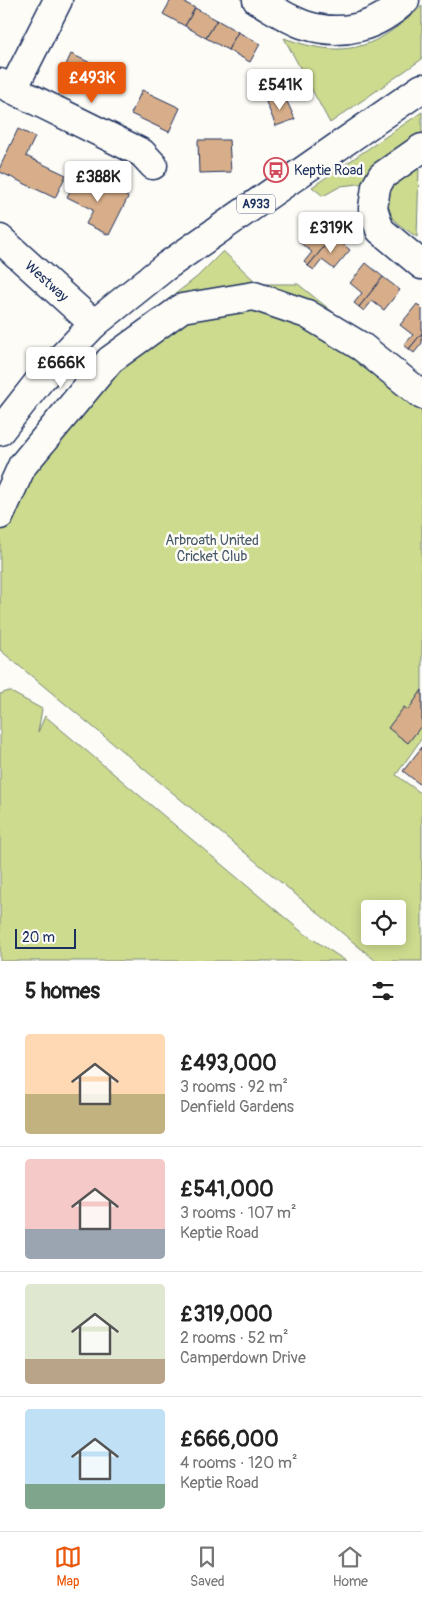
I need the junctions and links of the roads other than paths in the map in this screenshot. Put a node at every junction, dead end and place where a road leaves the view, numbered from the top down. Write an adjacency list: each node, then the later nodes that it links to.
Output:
1 (58, 0): 4 (main road)
2 (257, 0): 3 (main road)
3 (405, 0)
4 (6, 86): 7 (main road)
5 (422, 88): 10 (main road, A933)
6 (422, 148): 9 (main road)
7 (153, 165)
8 (0, 239): 10 (main road, Westway)
9 (422, 265)
10 (94, 324): 12 (main road)
11 (422, 396): 13 (main road)
12 (0, 431)
13 (0, 515)

